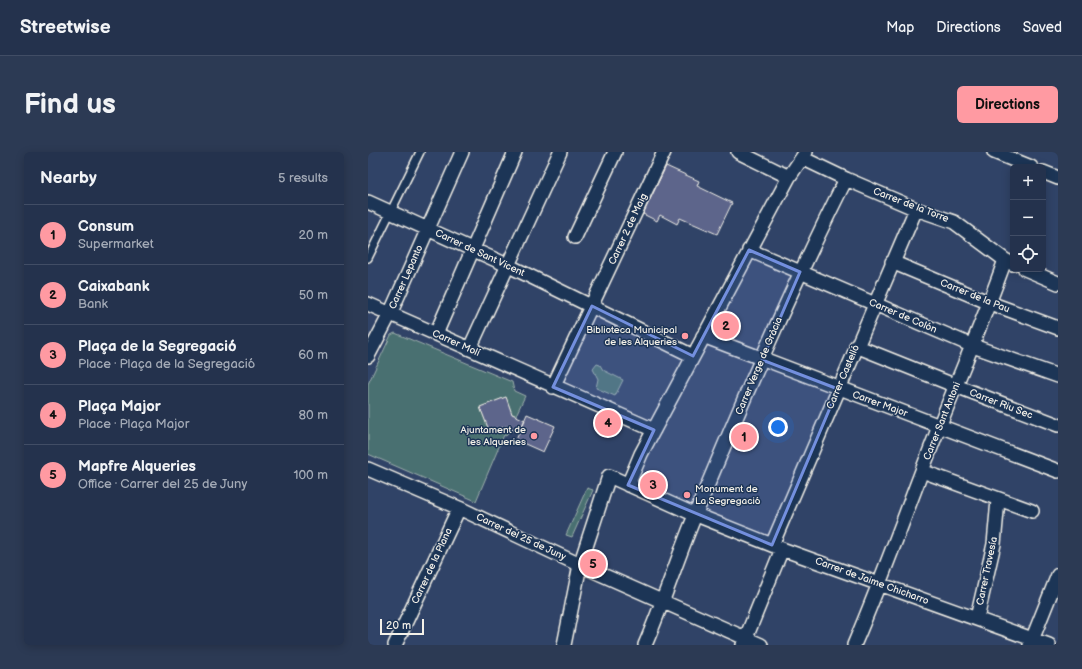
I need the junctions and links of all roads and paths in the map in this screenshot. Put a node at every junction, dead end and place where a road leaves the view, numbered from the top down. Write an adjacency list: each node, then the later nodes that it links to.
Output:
1 (420, 152): 17 (lane)
2 (462, 152): 18 (street, Carrer Lepanto)
3 (515, 152): 20 (street)
4 (560, 152): 25 (street)
5 (615, 152): 19 (street)
6 (664, 152): 32 (street, Carrer 2 de Maig)
7 (738, 152): 12 (street)
8 (994, 152): 10 (street)
9 (804, 155): 12 (street); 14 (street, Carrer de la Torre)
10 (1024, 164)
11 (1046, 173): 13 (street)
12 (789, 176): 21 (street)
13 (1058, 178)
14 (846, 179): 16 (street, Carrer de la Torre); 26 (street, Carrer Verge de Gràcia)
15 (368, 202): 17 (street, Carrer de Sant Vicent)
16 (916, 209): 23 (street, Carrer Castelló); 24 (street, Carrer de la Torre)
17 (390, 212): 18 (street, Carrer de Sant Vicent); 22 (lane)
18 (427, 228): 20 (street, Carrer de Sant Vicent); 33 (street, Carrer Lepanto)
19 (575, 237)
20 (473, 250): 25 (street, Carrer de Sant Vicent); 35 (street)
21 (749, 250): 26 (street, Carrer de Colón); 36 (street)
22 (368, 258)
23 (892, 262): 29 (street, Carrer de la Pau); 31 (street, Carrer Castelló)
24 (1009, 262): 29 (street, Carrer Sant Antoni)
25 (507, 265): 32 (street, Carrer de Sant Vicent); 39 (street)
26 (800, 272): 31 (street, Carrer de Colón); 42 (street, Carrer Verge de Gràcia)
27 (1032, 272): 28 (street)
28 (1058, 283)
29 (990, 303): 34 (street, Carrer de la Pau); 38 (street, Carrer Sant Antoni)
30 (368, 304): 33 (street, Carrer Molí)
31 (875, 304): 37 (street, Carrer Castelló); 38 (street, Carrer de Colón)
32 (592, 306): 41 (street, Carrer de Sant Vicent); 44 (street, Carrer 2 de Maig)
33 (390, 314): 35 (street, Carrer Molí); 40 (street, Carrer Lepanto)
34 (1058, 328)
35 (436, 334): 39 (street, Carrer Molí)
36 (703, 336): 41 (street); 42 (street, Carrer Major)
37 (856, 346): 45 (street, Carrer Riu Sec); 46 (street, Carrer Castelló)
38 (973, 346): 43 (street, Carrer de Colón); 45 (street, Carrer Sant Antoni)
39 (470, 348): 44 (street, Carrer Molí)
40 (368, 356)
41 (693, 356): 49 (street)
42 (762, 360): 46 (street, Carrer Major); 57 (street, Carrer Verge de Gràcia)
43 (1058, 376)
44 (549, 385): 49 (street, Carrer Molí)
45 (956, 386): 47 (street, Carrer Riu Sec); 48 (street, Carrer Sant Antoni)
46 (838, 389): 48 (street, Carrer Major); 58 (street, Carrer Castelló)
47 (1058, 425)
48 (939, 426): 51 (street, Carrer Major); 52 (street, Carrer Sant Antoni)
49 (654, 430): 53 (street)
50 (368, 469): 55 (street, Carrer del 25 de Juny)
51 (1058, 471)
52 (922, 472): 54 (street); 61 (street, Carrer Sant Antoni)
53 (628, 485): 57 (street, Carrer de Jaime Chicharro); 59 (street, Carrer de Jaime Chicharro)
54 (998, 500): 56 (street); 63 (street, Carrer Travesía)
55 (459, 508): 59 (street, Carrer del 25 de Juny); 66 (street, Carrer de la Plana)
56 (1032, 511)
57 (696, 514): 58 (street, Carrer de Jaime Chicharro); 62 (street, Carrer Verge de Gràcia)
58 (777, 547): 61 (street, Carrer de Jaime Chicharro); 64 (street, Carrer Castelló)
59 (580, 565): 62 (street, Carrer del 25 de Juny); 67 (street)
60 (1058, 575): 65 (street)
61 (881, 583): 63 (street, Carrer de Jaime Chicharro); 70 (street, Carrer Sant Antoni)
62 (664, 602): 64 (street, Carrer del 25 de Juny); 68 (street, Carrer Verge de Gràcia)
63 (977, 618): 65 (street, Carrer de Jaime Chicharro)
64 (744, 641): 69 (street, Carrer del 25 de Juny)
65 (1031, 642): 71 (street, Carrer de Jaime Chicharro)
66 (395, 645)
67 (564, 645)
68 (645, 645)
69 (761, 645)
70 (854, 645)
71 (1049, 645)

